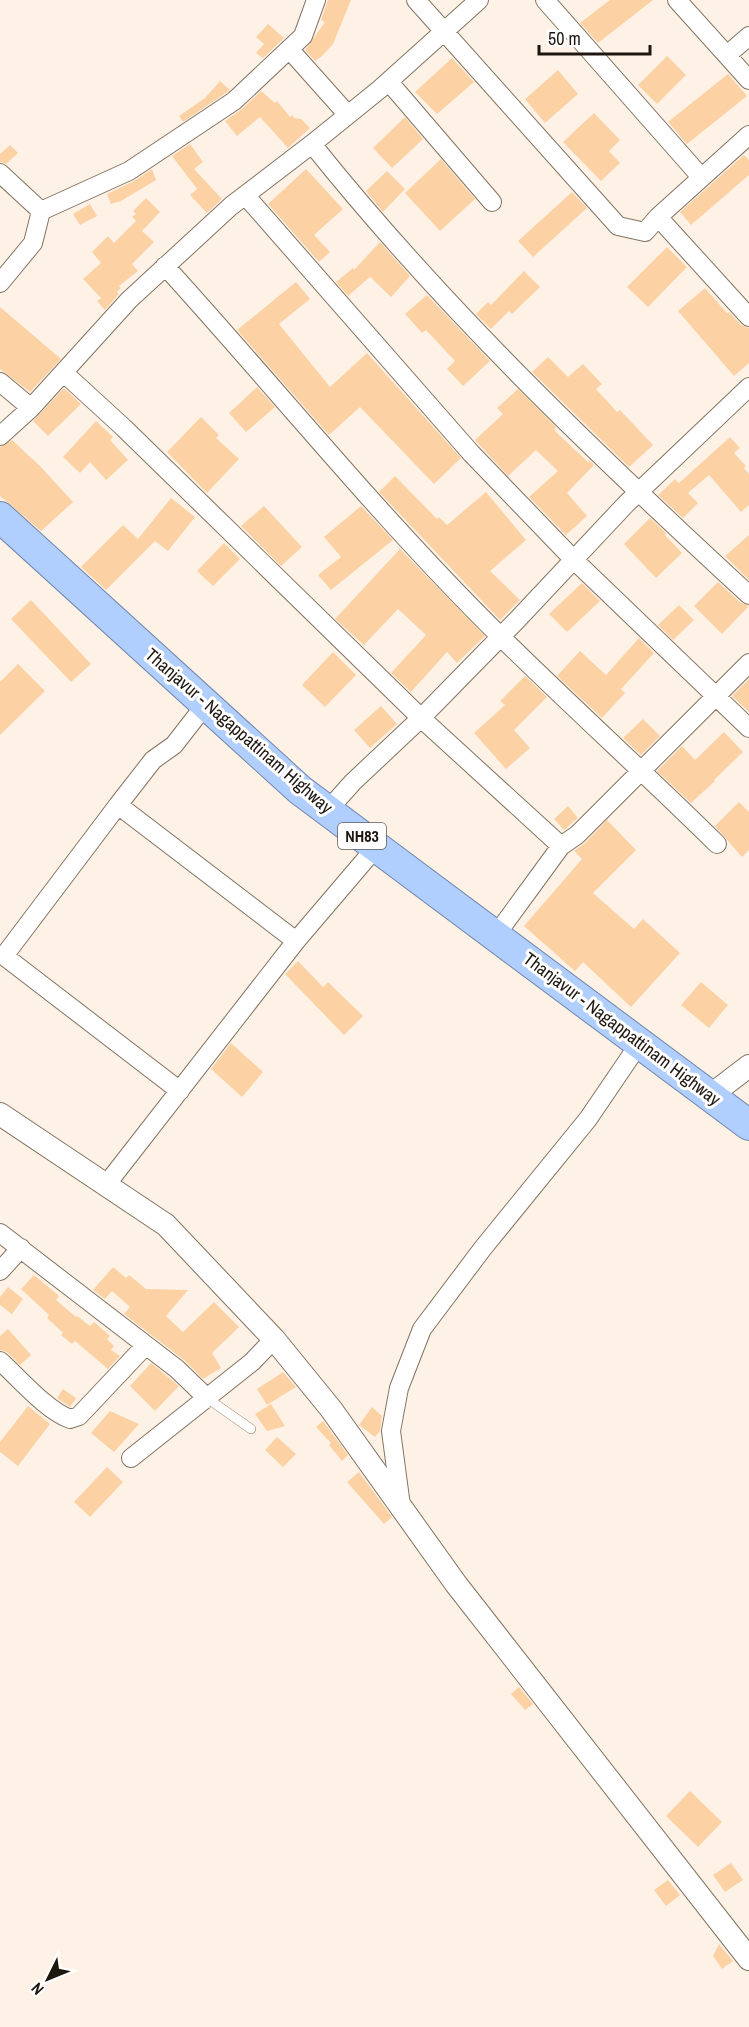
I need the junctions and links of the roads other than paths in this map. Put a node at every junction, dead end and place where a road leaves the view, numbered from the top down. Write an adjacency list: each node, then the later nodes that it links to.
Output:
1 (316, 0): 8 (street)
2 (416, 0): 6 (street)
3 (479, 0): 6 (street)
4 (545, 0): 16 (street)
5 (677, 0): 9 (street)
6 (445, 32): 11 (street); 20 (street)
7 (749, 36): 9 (street)
8 (290, 50): 12 (street); 19 (street)
9 (727, 55): 10 (street)
10 (749, 80)
11 (389, 81): 12 (street); 18 (street)
12 (348, 115): 14 (street)
13 (748, 138): 16 (street)
14 (312, 144): 17 (street); 29 (street)
15 (0, 173): 19 (street)
16 (701, 177): 20 (street)
17 (245, 195): 21 (street); 31 (street)
18 (492, 202)
19 (41, 211): 22 (street)
20 (658, 217): 23 (street)
21 (165, 266): 24 (street); 33 (street)
22 (4, 270)
23 (749, 317)
24 (64, 374): 27 (street); 37 (street)
25 (0, 382): 27 (street)
26 (749, 387): 29 (street)
27 (31, 408): 28 (street)
28 (0, 436)
29 (638, 492): 31 (street); 32 (street)
30 (0, 517): 36 (highway, Thanjavur - Nagappattinam Highway / NH83)
31 (574, 560): 33 (street); 35 (street)
32 (749, 595)
33 (500, 636): 37 (street); 39 (street)
34 (749, 663): 35 (street)
35 (715, 695): 38 (street); 39 (street)
36 (206, 704): 40 (street); 41 (highway, Thanjavur - Nagappattinam Highway / NH83)
37 (421, 718): 41 (street); 44 (street)
38 (749, 728)
39 (642, 769): 42 (street); 44 (street)
40 (118, 806): 46 (street); 49 (street)
41 (328, 810): 43 (highway, Thanjavur - Nagappattinam Highway / NH83)
42 (717, 844)
43 (377, 846): 45 (highway, Thanjavur - Nagappattinam Highway / NH83); 46 (street)
44 (561, 846): 45 (street)
45 (496, 935): 47 (highway, Thanjavur - Nagappattinam Highway / NH83)
46 (296, 941): 49 (street)
47 (639, 1044): 50 (highway, Thanjavur - Nagappattinam Highway / NH83); 63 (street)
48 (749, 1066): 50 (street)
49 (180, 1091): 53 (street)
50 (711, 1095): 52 (highway, Thanjavur - Nagappattinam Highway / NH83)
51 (0, 1114): 53 (street)
52 (749, 1125)
53 (106, 1185): 57 (street)
54 (0, 1233): 55 (street)
55 (21, 1248): 56 (street); 58 (street)
56 (0, 1271)
57 (274, 1339): 60 (street); 63 (street)
58 (146, 1345): 59 (street); 60 (street)
59 (0, 1361)
60 (207, 1398): 61 (lane); 62 (street)
61 (251, 1429)
62 (130, 1458)
63 (402, 1507): 64 (street)
64 (749, 1959)

